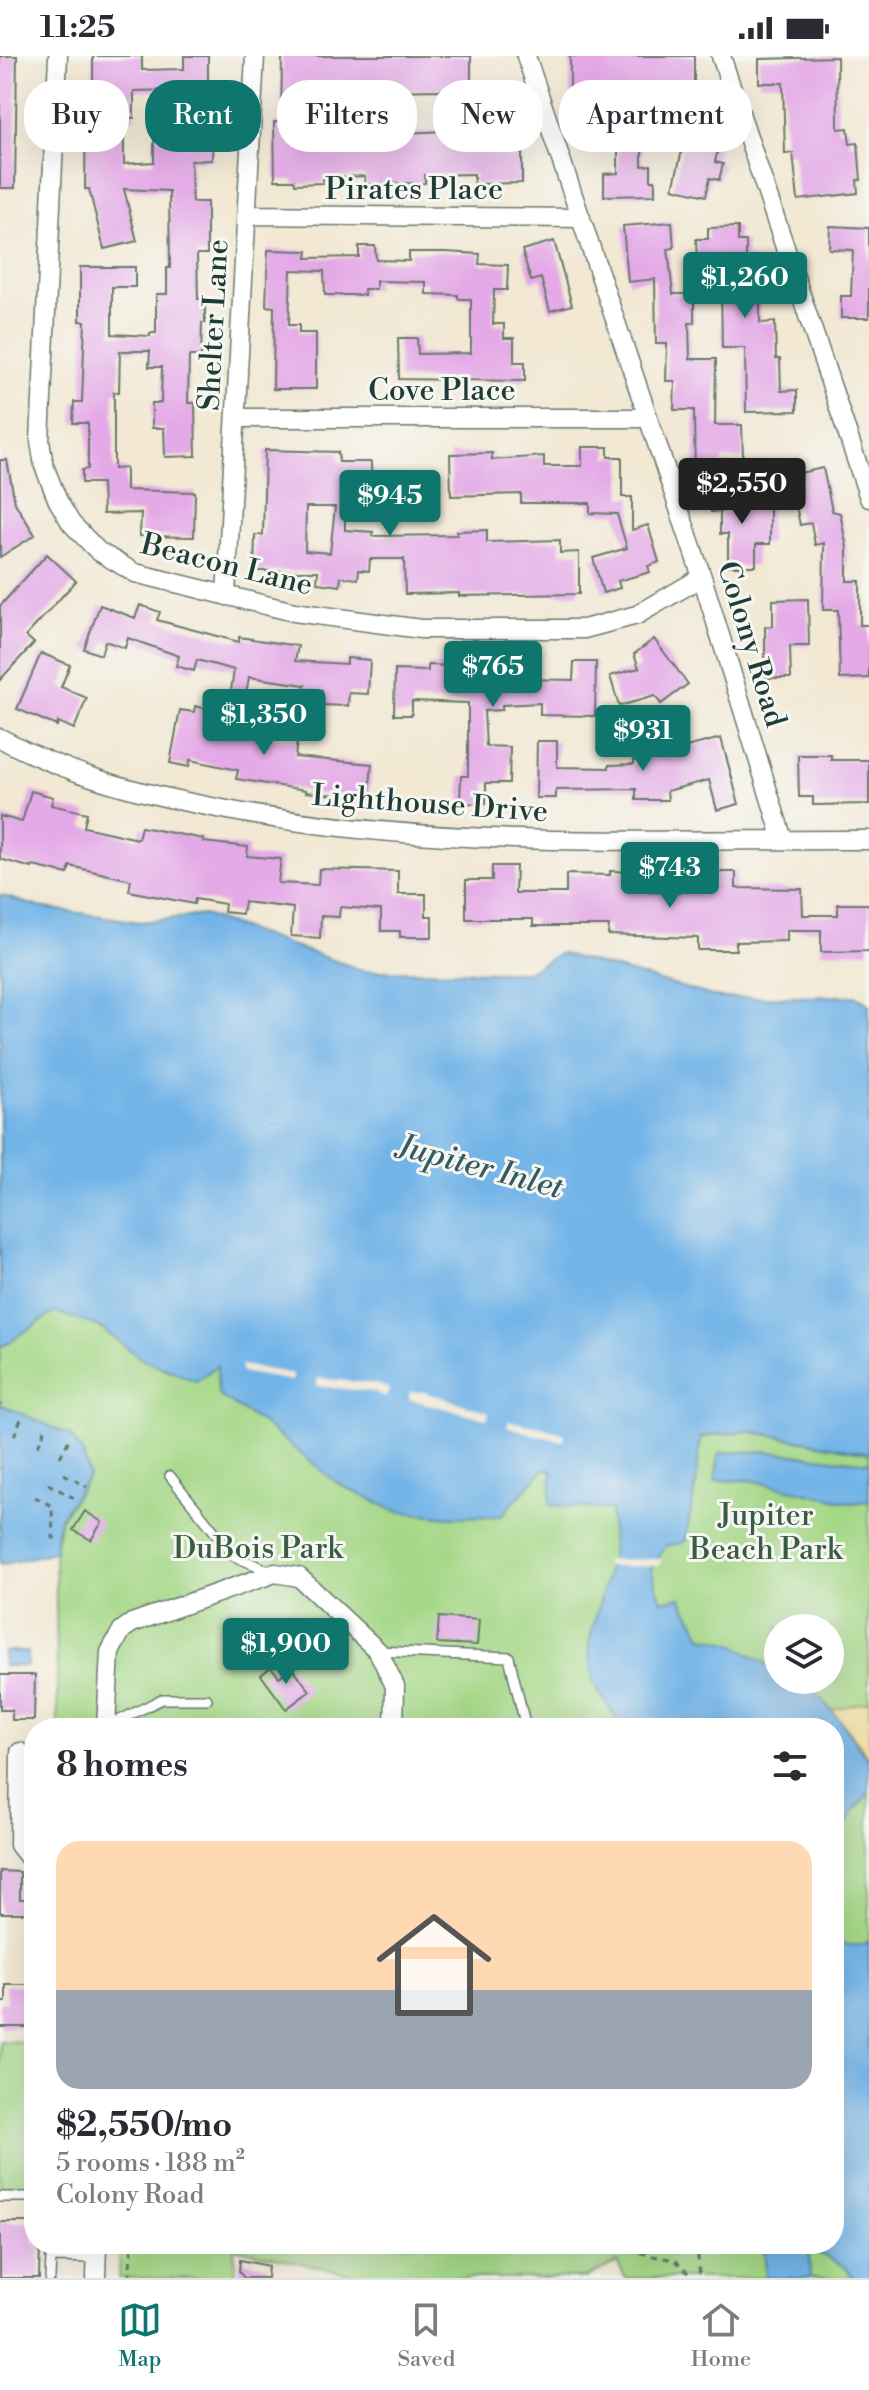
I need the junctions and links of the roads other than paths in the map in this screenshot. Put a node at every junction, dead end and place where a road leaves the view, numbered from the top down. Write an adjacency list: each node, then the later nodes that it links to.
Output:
1 (58, 56): 11 (street, Beacon Lane)
2 (255, 56): 5 (street, Shelter Lane)
3 (526, 56): 6 (street, Colony Road)
4 (721, 56): 9 (street)
5 (246, 215): 6 (street, Pirates Place); 7 (street, Shelter Lane)
6 (581, 218): 8 (street, Colony Road)
7 (236, 418): 8 (street, Cove Place); 11 (street, Shelter Lane)
8 (648, 418): 10 (street, Colony Road)
9 (869, 498)
10 (702, 577): 11 (street, Beacon Lane); 13 (street, Colony Road)
11 (226, 596)
12 (0, 738): 13 (street, Lighthouse Drive)
13 (783, 840): 14 (street, Lighthouse Drive)
14 (869, 840)
15 (170, 1476): 16 (lane)
16 (275, 1573): 17 (street); 19 (street)
17 (378, 1651): 21 (street); 22 (lane)
18 (207, 1699): 20 (lane)
19 (107, 1718)
20 (125, 1718)
21 (394, 1718)
22 (524, 1718)
23 (20, 1752): 24 (street)
24 (24, 1851)
25 (0, 2197): 26 (lane)
26 (24, 2197)
27 (74, 2254): 29 (lane)
28 (97, 2254): 31 (street)
29 (51, 2257): 30 (lane)
30 (50, 2278)
31 (96, 2278)

